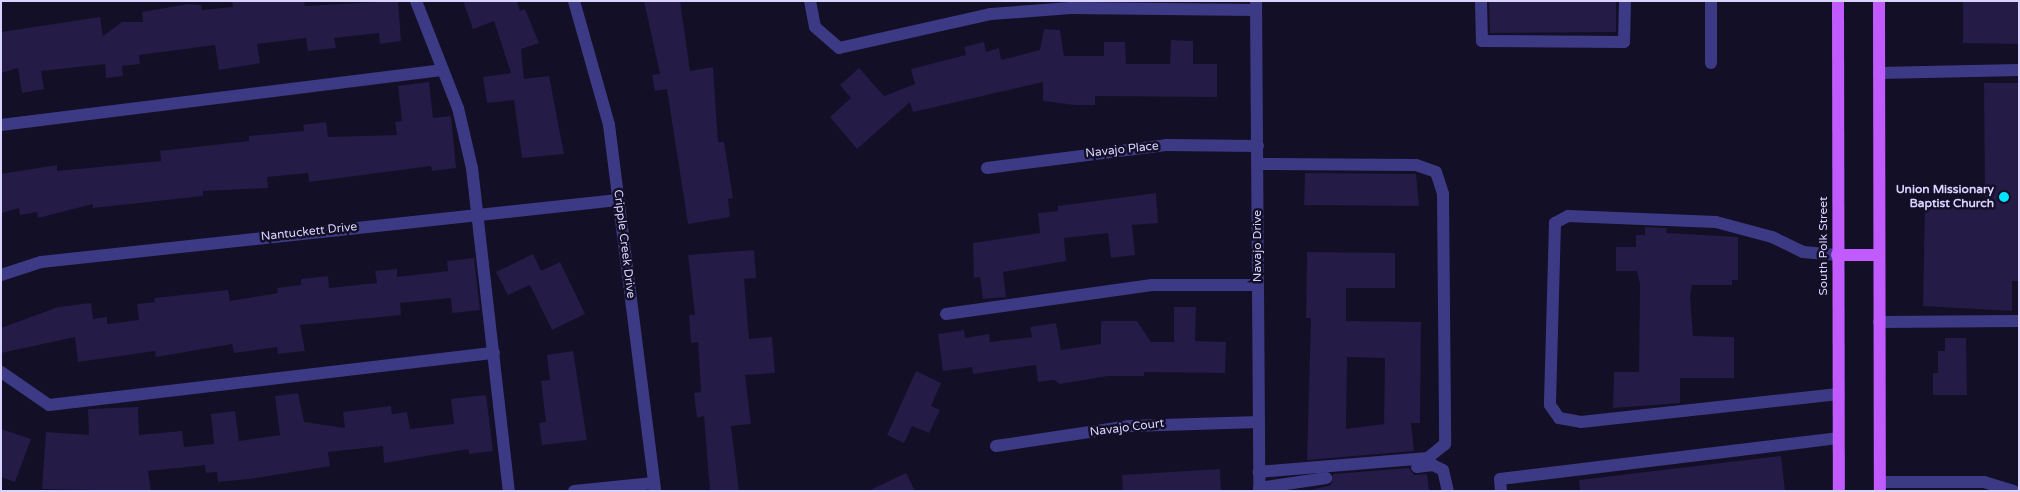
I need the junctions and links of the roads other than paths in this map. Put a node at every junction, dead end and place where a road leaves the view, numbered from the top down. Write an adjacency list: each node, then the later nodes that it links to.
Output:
1 (416, 1): 11 (street)
2 (574, 1): 18 (street, Cripple Creek Drive)
3 (810, 1): 9 (street)
4 (1481, 1): 5 (street)
5 (1625, 1)
6 (1710, 1): 10 (street)
7 (1838, 1): 20 (main road, South Polk Street)
8 (1880, 1): 13 (main road)
9 (1256, 5): 15 (street, Navajo Drive)
10 (1711, 63)
11 (440, 70): 14 (street); 19 (street)
12 (2019, 70): 13 (street)
13 (1879, 73): 21 (main road)
14 (1, 125)
15 (1258, 146): 16 (street, Navajo Drive); 17 (street, Navajo Place)
16 (1258, 164): 23 (street, Navajo Drive); 33 (street)
17 (987, 168)
18 (618, 200): 19 (street, Nantuckett Drive); 35 (street, Cripple Creek Drive)
19 (478, 213): 22 (street, Nantuckett Drive); 27 (street)
20 (1837, 255): 21 (main road); 29 (main road, South Polk Street); 29 (street)
21 (1879, 255): 26 (main road)
22 (1, 275)
23 (1258, 285): 24 (street); 30 (street, Navajo Drive)
24 (946, 314)
25 (2019, 321): 26 (street)
26 (1879, 322): 34 (main road)
27 (494, 353): 28 (street); 37 (street)
28 (1, 372)
29 (1838, 394): 31 (main road, South Polk Street)
30 (1259, 422): 32 (street, Navajo Court); 33 (street, Navajo Drive)
31 (1838, 438): 40 (street); 41 (main road, South Polk Street)
32 (996, 446)
33 (1259, 472): 36 (street, Navajo Drive)
34 (1880, 486): 42 (street)
35 (655, 487): 38 (street)
36 (1259, 490): 39 (street)
37 (508, 491)
38 (574, 491)
39 (1448, 491)
40 (1501, 491)
41 (1839, 491)
42 (2014, 491)

